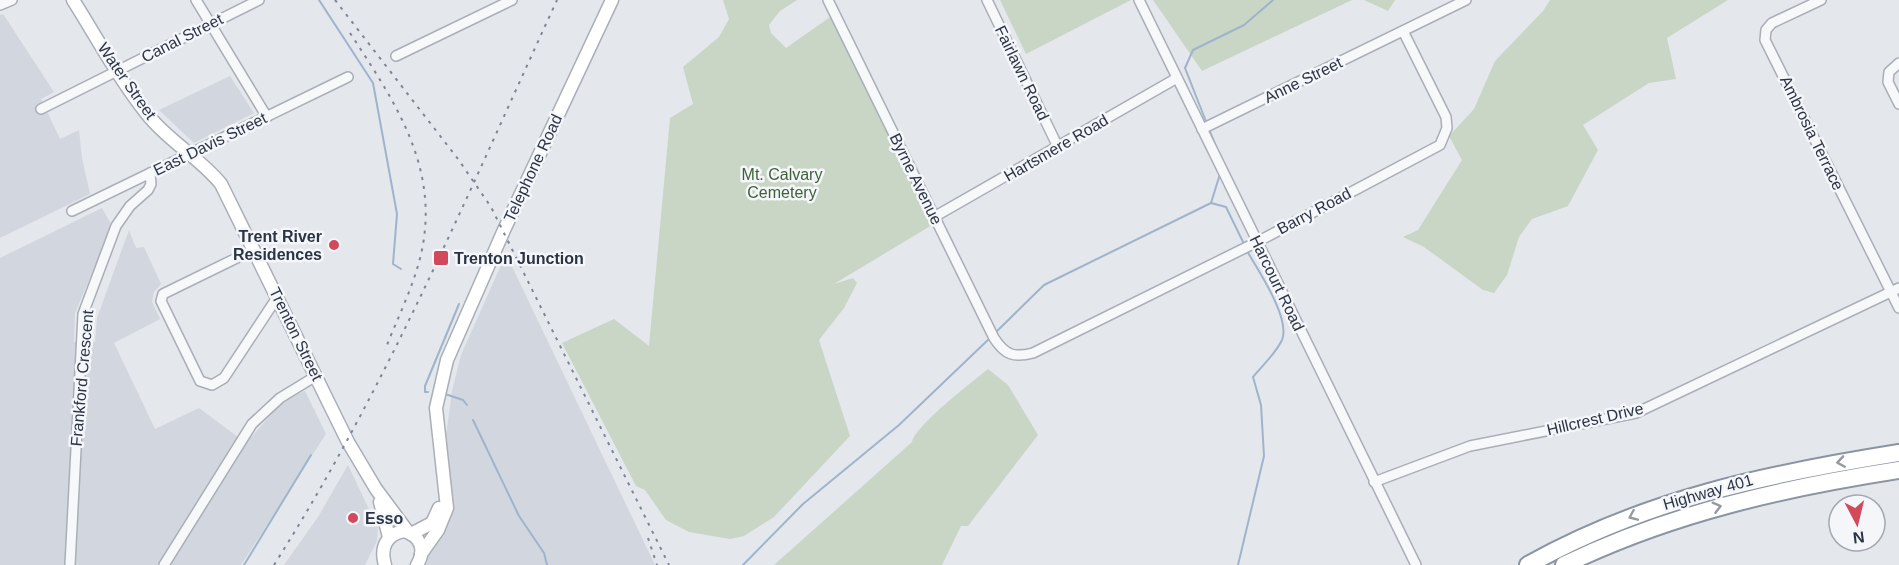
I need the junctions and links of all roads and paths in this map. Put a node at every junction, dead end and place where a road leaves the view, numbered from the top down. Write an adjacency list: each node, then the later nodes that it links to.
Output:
1 (12, 0): 12 (street)
2 (73, 0): 17 (main road, Water Street)
3 (196, 0): 13 (street)
4 (258, 0): 13 (street, Canal Street)
5 (512, 0): 15 (street)
6 (612, 0): 38 (main road, Telephone Road)
7 (828, 0): 28 (street, Byrne Avenue)
8 (987, 0): 24 (street, Fairlawn Road)
9 (1139, 0): 19 (street, Harcourt Road)
10 (1466, 0): 14 (street, Anne Street)
11 (1821, 0): 31 (street, Ambrosia Terrace)
12 (0, 5)
13 (211, 24): 17 (street, Canal Street); 22 (street)
14 (1403, 31): 23 (street, Anne Street); 29 (street, Barry Road)
15 (396, 56)
16 (1899, 63): 20 (street)
17 (117, 71): 21 (street, Canal Street); 25 (main road, Water Street)
18 (348, 77): 22 (street, East Davis Street)
19 (1178, 78): 23 (street, Harcourt Road); 24 (street, Hartsmere Road)
20 (1899, 104)
21 (41, 109)
22 (267, 117): 25 (street, East Davis Street)
23 (1202, 129): 29 (street, Harcourt Road)
24 (1058, 147): 28 (street, Hartsmere Road)
25 (191, 153): 26 (street, East Davis Street); 30 (main road, Trenton Street)
26 (150, 173): 27 (street, East Davis Street); 45 (street, Frankford Crescent)
27 (72, 211)
28 (934, 217): 34 (street, Byrne Avenue)
29 (1257, 242): 34 (street, Barry Road); 39 (street, Harcourt Road)
30 (255, 249): 32 (main road, Trenton Street); 32 (street)
31 (1895, 290): 33 (street, Ambrosia Terrace); 39 (street, Hillcrest Drive)
32 (278, 296): 35 (main road, Trenton Street)
33 (1899, 308)
34 (1008, 354)
35 (316, 376): 40 (main road, Trenton Street); 46 (street)
36 (1899, 453): 48 (highway, Highway 401, one-way to 48)
37 (1899, 470): 49 (highway, Highway 401, one-way to 37)
38 (444, 478): 41 (main road, Telephone Road); 44 (main road, Telephone Road)
39 (1374, 482): 47 (street, Harcourt Road)
40 (376, 489): 41 (main road, Trenton Street); 42 (main road, Trenton Street)
41 (410, 533): 42 (main road, Telephone Road); 44 (main road, Trenton Street)
42 (389, 537): 43 (main road)
43 (382, 562)
44 (419, 562)
45 (70, 565)
46 (164, 565)
47 (1416, 565)
48 (1528, 565)
49 (1564, 565)

